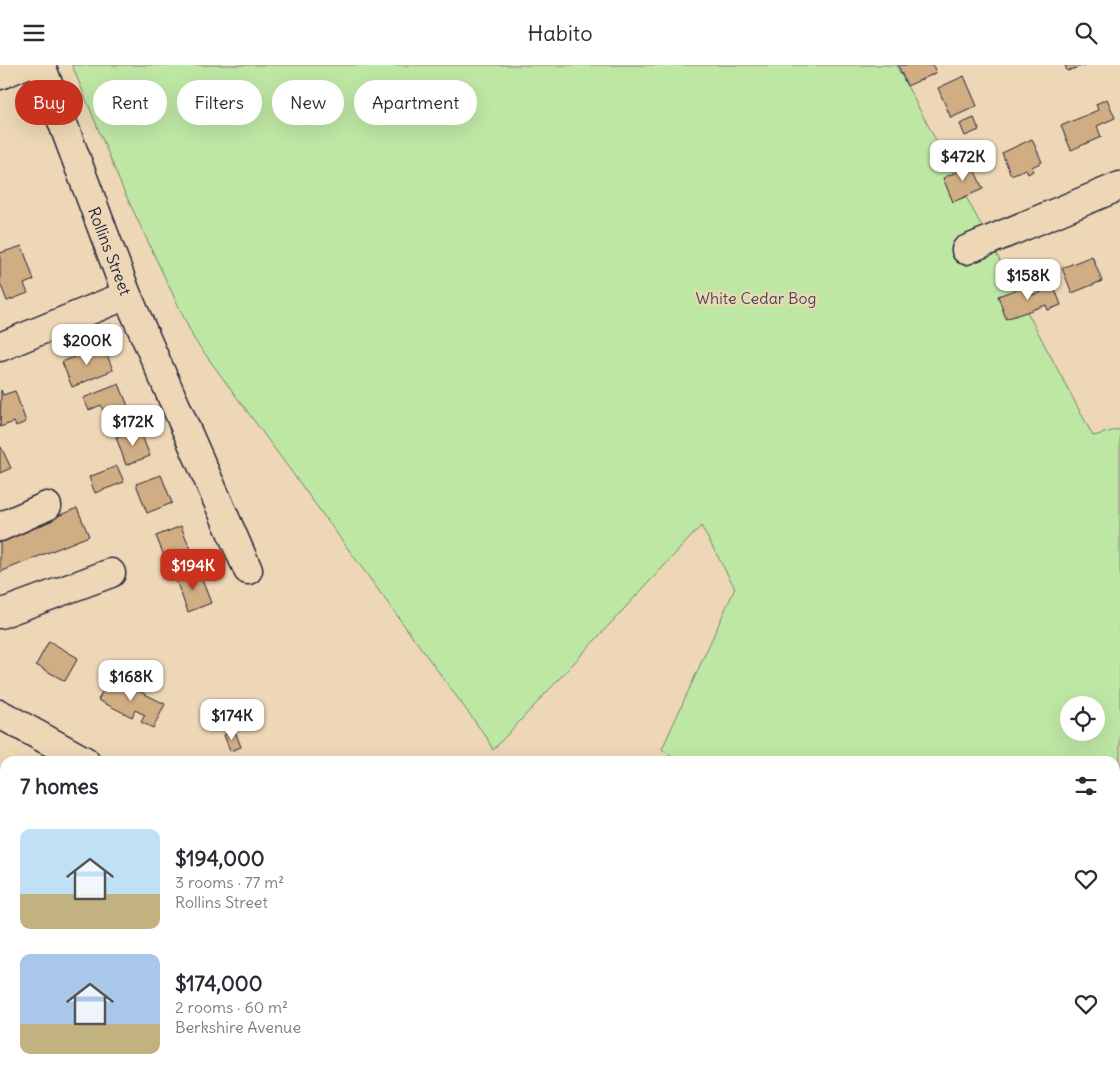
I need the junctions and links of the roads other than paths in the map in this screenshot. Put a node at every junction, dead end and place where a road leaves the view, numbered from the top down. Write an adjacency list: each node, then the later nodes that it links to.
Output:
1 (24, 65): 3 (street)
2 (41, 65): 6 (street, Rollins Street)
3 (0, 75)
4 (1120, 186): 5 (street)
5 (966, 250)
6 (127, 295): 7 (street); 10 (street, Rollins Street)
7 (0, 347)
8 (47, 506): 9 (street)
9 (0, 527)
10 (248, 570)
11 (110, 573): 12 (street)
12 (0, 614)
13 (0, 714): 14 (street)
14 (76, 756)

